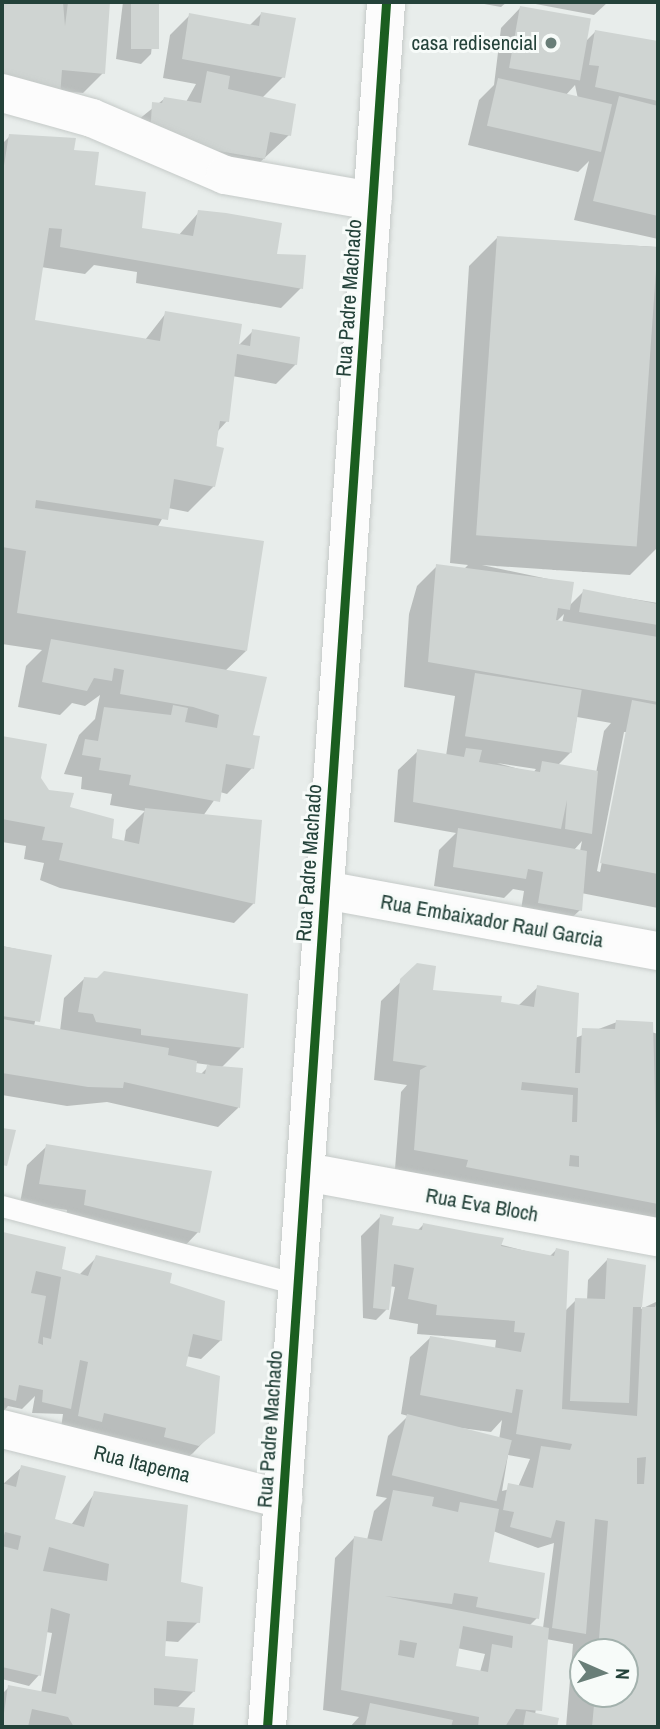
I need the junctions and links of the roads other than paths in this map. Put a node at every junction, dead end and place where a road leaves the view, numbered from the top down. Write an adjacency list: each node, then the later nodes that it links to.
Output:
1 (386, 2): 3 (street, Rua Padre Machado)
2 (2, 93): 3 (street)
3 (373, 201): 4 (street, Rua Padre Machado)
4 (325, 890): 5 (street, Rua Embaixador Raul Garcia); 6 (street, Rua Padre Machado)
5 (658, 951)
6 (306, 1172): 8 (street, Rua Eva Bloch); 9 (street, Rua Padre Machado)
7 (2, 1206): 9 (lane)
8 (658, 1237)
9 (297, 1284): 11 (street, Rua Padre Machado)
10 (2, 1429): 11 (street, Rua Itapema)
11 (283, 1499): 12 (street, Rua Padre Machado)
12 (267, 1727)

